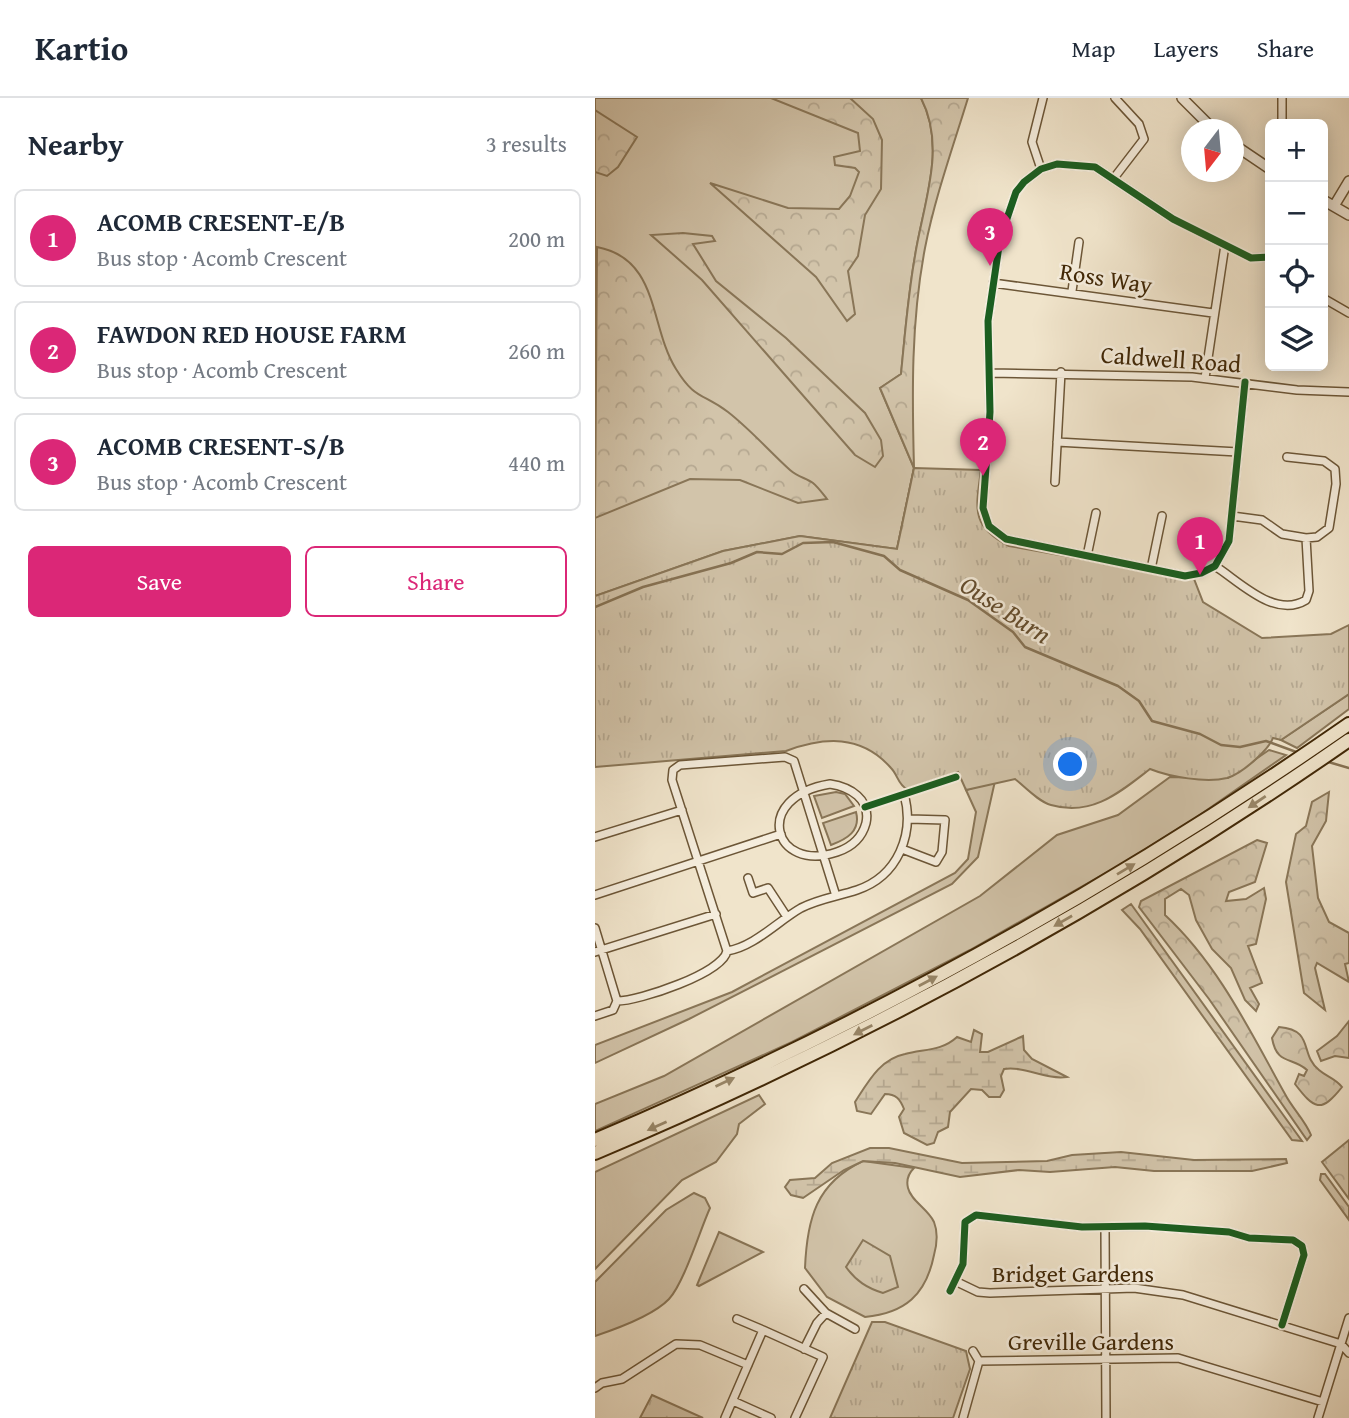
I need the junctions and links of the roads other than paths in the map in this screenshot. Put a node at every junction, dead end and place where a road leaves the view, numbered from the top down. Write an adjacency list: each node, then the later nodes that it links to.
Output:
1 (1044, 98): 9 (street)
2 (1115, 98): 10 (street)
3 (1182, 98): 5 (street)
4 (1282, 98): 6 (street)
5 (1203, 119)
6 (1282, 119)
7 (1244, 151): 8 (street)
8 (1265, 166)
9 (1041, 169): 10 (street); 18 (street)
10 (1114, 178): 16 (street)
11 (1349, 181): 13 (street)
12 (1328, 203): 13 (street)
13 (1334, 206): 14 (street)
14 (1349, 215)
15 (1079, 242): 19 (street)
16 (1225, 245): 17 (street); 21 (street)
17 (1265, 257)
18 (993, 283): 19 (street, Ross Way); 24 (street)
19 (1072, 291): 21 (street, Ross Way)
20 (1328, 301): 22 (street)
21 (1213, 313): 25 (street)
22 (1349, 313)
23 (1061, 372): 24 (street, Caldwell Road); 25 (street, Caldwell Road); 28 (street)
24 (990, 373): 38 (street)
25 (1205, 378): 26 (street, Caldwell Road)
26 (1245, 382): 27 (street, Caldwell Road); 29 (street)
27 (1349, 392)
28 (1057, 442): 29 (street); 33 (street)
29 (1238, 452): 36 (street)
30 (1287, 457): 31 (street)
31 (1299, 458): 32 (street); 37 (street)
32 (1298, 469)
33 (1055, 482)
34 (1096, 513): 38 (street)
35 (1162, 516): 40 (street)
36 (1232, 516): 37 (street); 39 (street)
37 (1306, 538): 39 (street)
38 (1087, 556): 40 (street)
39 (1215, 566): 40 (street)
40 (1151, 569)
41 (1349, 724): 43 (highway)
42 (1349, 740): 43 (highway)
43 (1311, 758): 63 (highway, one-way to 43); 64 (highway, one-way to 64)
44 (803, 790): 46 (street); 48 (street); 51 (street); 51 (street)
45 (904, 794): 47 (street)
46 (682, 810): 49 (street); 52 (street)
47 (909, 820): 50 (street); 50 (street)
48 (781, 834): 51 (street); 52 (street)
49 (595, 837)
50 (902, 849): 55 (street)
51 (824, 857): 55 (street)
52 (699, 861): 54 (street); 56 (street)
53 (748, 878): 57 (street)
54 (595, 895)
55 (836, 896): 57 (street)
56 (716, 914): 59 (street); 60 (street)
57 (787, 917): 60 (street)
58 (595, 928): 59 (street)
59 (599, 951): 61 (street)
60 (727, 951): 61 (street)
61 (617, 1000): 62 (street)
62 (595, 1016)
63 (595, 1140)
64 (595, 1153)
65 (1105, 1227): 66 (street, Bridget Gardens); 68 (street); 73 (street, Bridget Gardens)
66 (955, 1281): 68 (street, Bridget Gardens); 69 (street, Bridget Gardens)
67 (804, 1289): 70 (street)
68 (1104, 1289): 73 (street, Bridget Gardens); 80 (street)
69 (950, 1291)
70 (826, 1313): 74 (street); 77 (street)
71 (1349, 1318): 76 (street)
72 (737, 1319): 75 (street)
73 (1282, 1325): 76 (street, Bridget Gardens)
74 (855, 1329)
75 (763, 1330): 77 (street); 82 (street)
76 (1341, 1344): 79 (street); 85 (street)
77 (804, 1349): 88 (street)
78 (973, 1351): 81 (street, Greville Gardens)
79 (1349, 1353)
80 (1105, 1359): 81 (street, Greville Gardens); 85 (street, Greville Gardens); 90 (street)
81 (979, 1361): 89 (street, Greville Gardens)
82 (748, 1365): 83 (street); 84 (street)
83 (595, 1388)
84 (733, 1401): 86 (street); 87 (street)
85 (1323, 1402): 91 (street)
86 (725, 1418)
87 (771, 1418)
88 (795, 1418)
89 (963, 1418)
90 (1106, 1418)
91 (1318, 1418)

